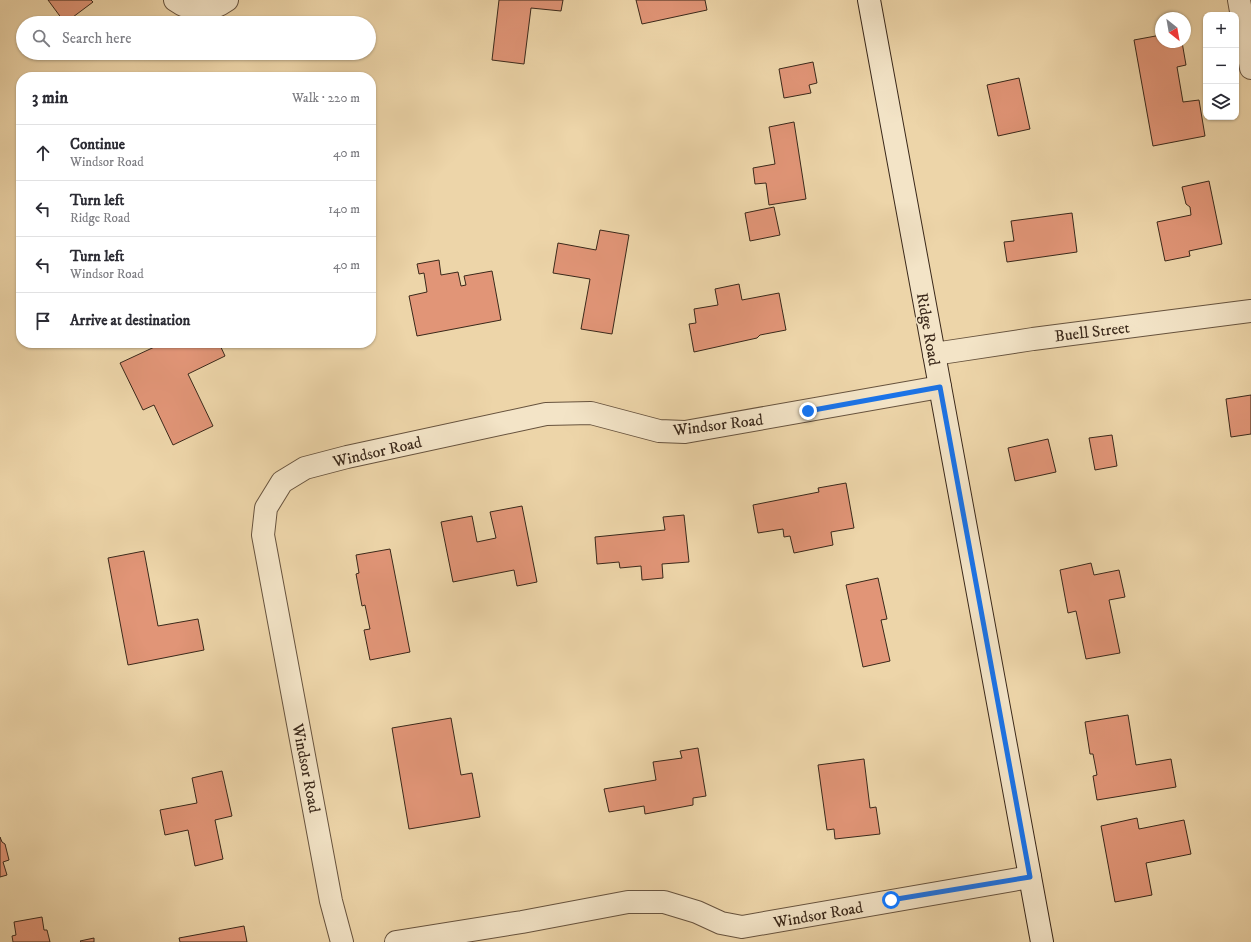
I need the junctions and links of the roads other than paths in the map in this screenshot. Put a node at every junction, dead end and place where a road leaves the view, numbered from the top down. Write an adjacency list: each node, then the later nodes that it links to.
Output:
1 (175, 0): 2 (street)
2 (227, 0)
3 (869, 0): 7 (street, Ridge Road)
4 (1239, 0): 5 (street)
5 (1251, 68)
6 (1251, 311): 7 (street, Buell Street)
7 (934, 354): 8 (street, Ridge Road)
8 (940, 387): 9 (street, Ridge Road); 10 (street, Windsor Road)
9 (1030, 877): 11 (street, Windsor Road); 12 (street, Ridge Road)
10 (342, 942)
11 (396, 942)
12 (1042, 942)

